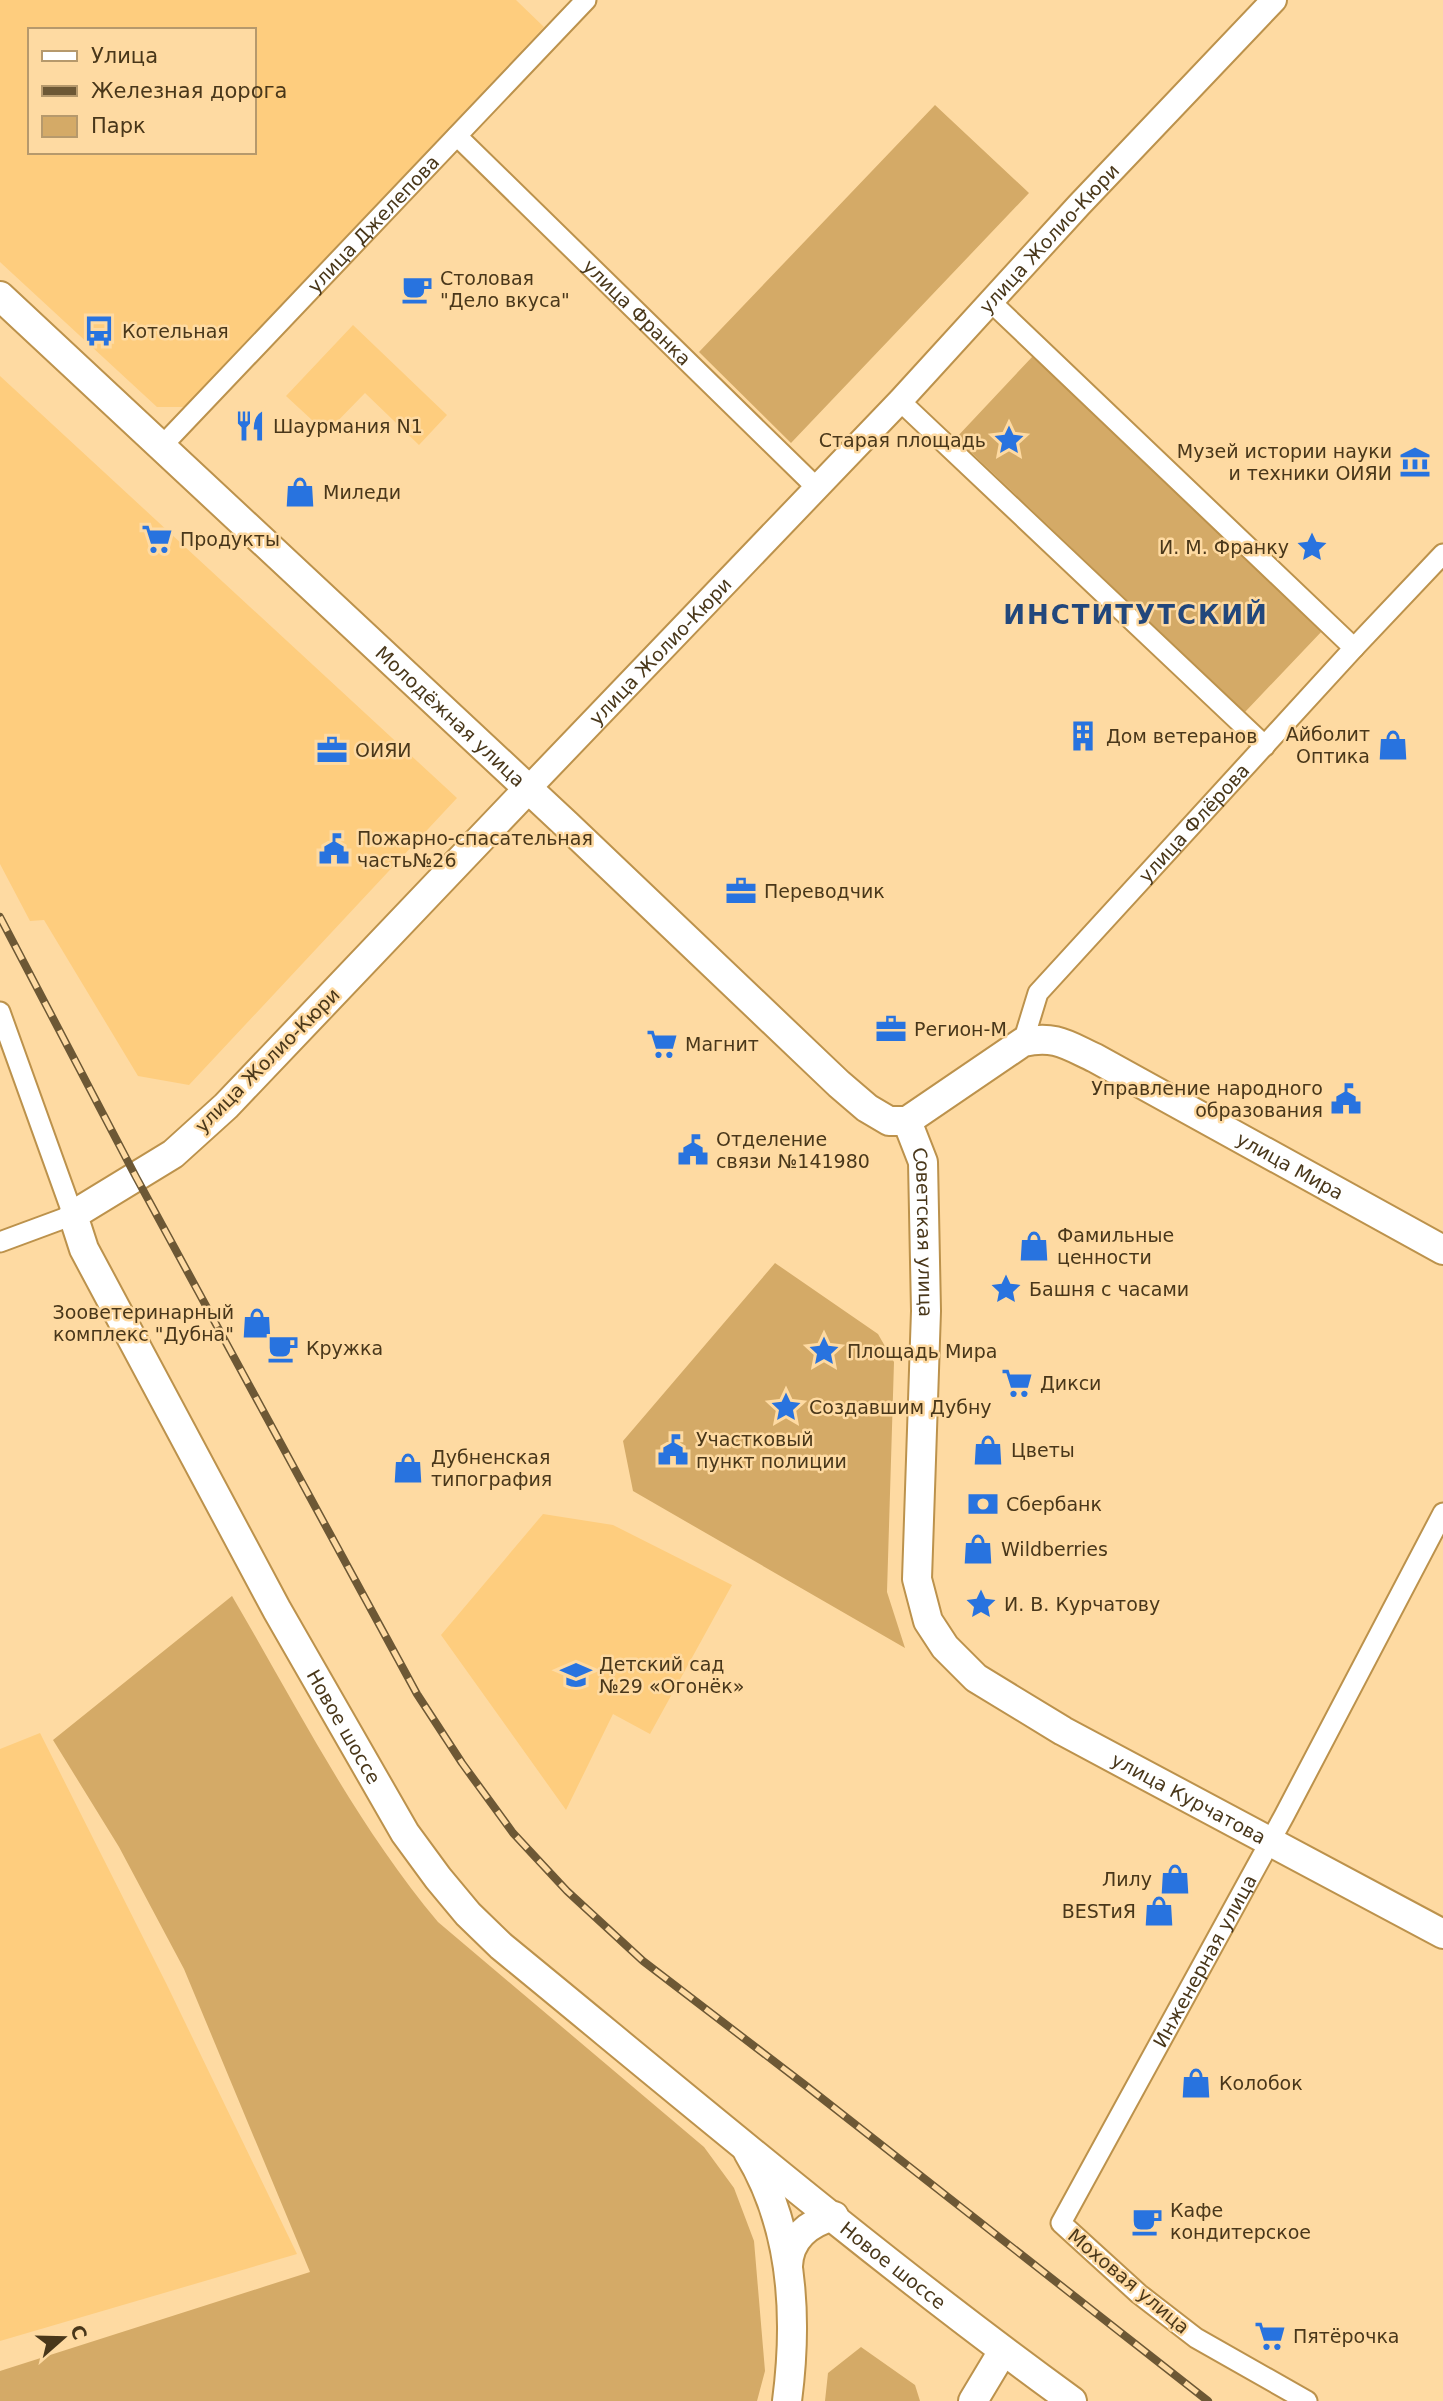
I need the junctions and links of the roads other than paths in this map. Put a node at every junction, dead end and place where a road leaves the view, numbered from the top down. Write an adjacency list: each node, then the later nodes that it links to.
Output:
1 (586, 0): 3 (street, улица Джелепова)
2 (1274, 0): 5 (street, улица Жолио-Кюри)
3 (457, 136): 7 (street, улица Джелепова); 8 (street, улица Франка)
4 (0, 296): 7 (main road, Молодёжная улица)
5 (991, 302): 6 (street, улица Жолио-Кюри); 10 (street)
6 (900, 401): 8 (street, улица Жолио-Кюри); 11 (street)
7 (161, 447): 12 (main road, Молодёжная улица)
8 (817, 488): 12 (street, улица Жолио-Кюри)
9 (1443, 554): 10 (street, улица Флёрова)
10 (1354, 648): 11 (street, улица Флёрова)
11 (1265, 746): 14 (street, улица Флёрова)
12 (528, 789): 15 (main road, Молодёжная улица); 16 (main road, улица Жолио-Кюри)
13 (0, 1012): 16 (street)
14 (1023, 1042): 15 (main road, Советская улица); 18 (main road, улица Мира)
15 (907, 1121): 20 (main road, Советская улица)
16 (73, 1214): 17 (street, улица Жолио-Кюри); 23 (main road, Новое шоссе)
17 (0, 1241)
18 (1443, 1250)
19 (1443, 1513): 21 (street, Инженерная улица)
20 (945, 1647): 21 (main road, улица Курчатова)
21 (1270, 1842): 22 (main road, улица Курчатова); 25 (street, Инженерная улица)
22 (1443, 1934)
23 (740, 2141): 24 (main road, Новое шоссе); 26 (main road, Новое шоссе)
24 (834, 2216): 26 (main road); 27 (main road, Новое шоссе)
25 (1061, 2223): 31 (street, Моховая улица)
26 (787, 2272): 28 (main road, Новое шоссе)
27 (1003, 2351): 29 (main road); 30 (main road, Новое шоссе)
28 (787, 2401)
29 (973, 2401)
30 (1072, 2401)
31 (1307, 2401)

